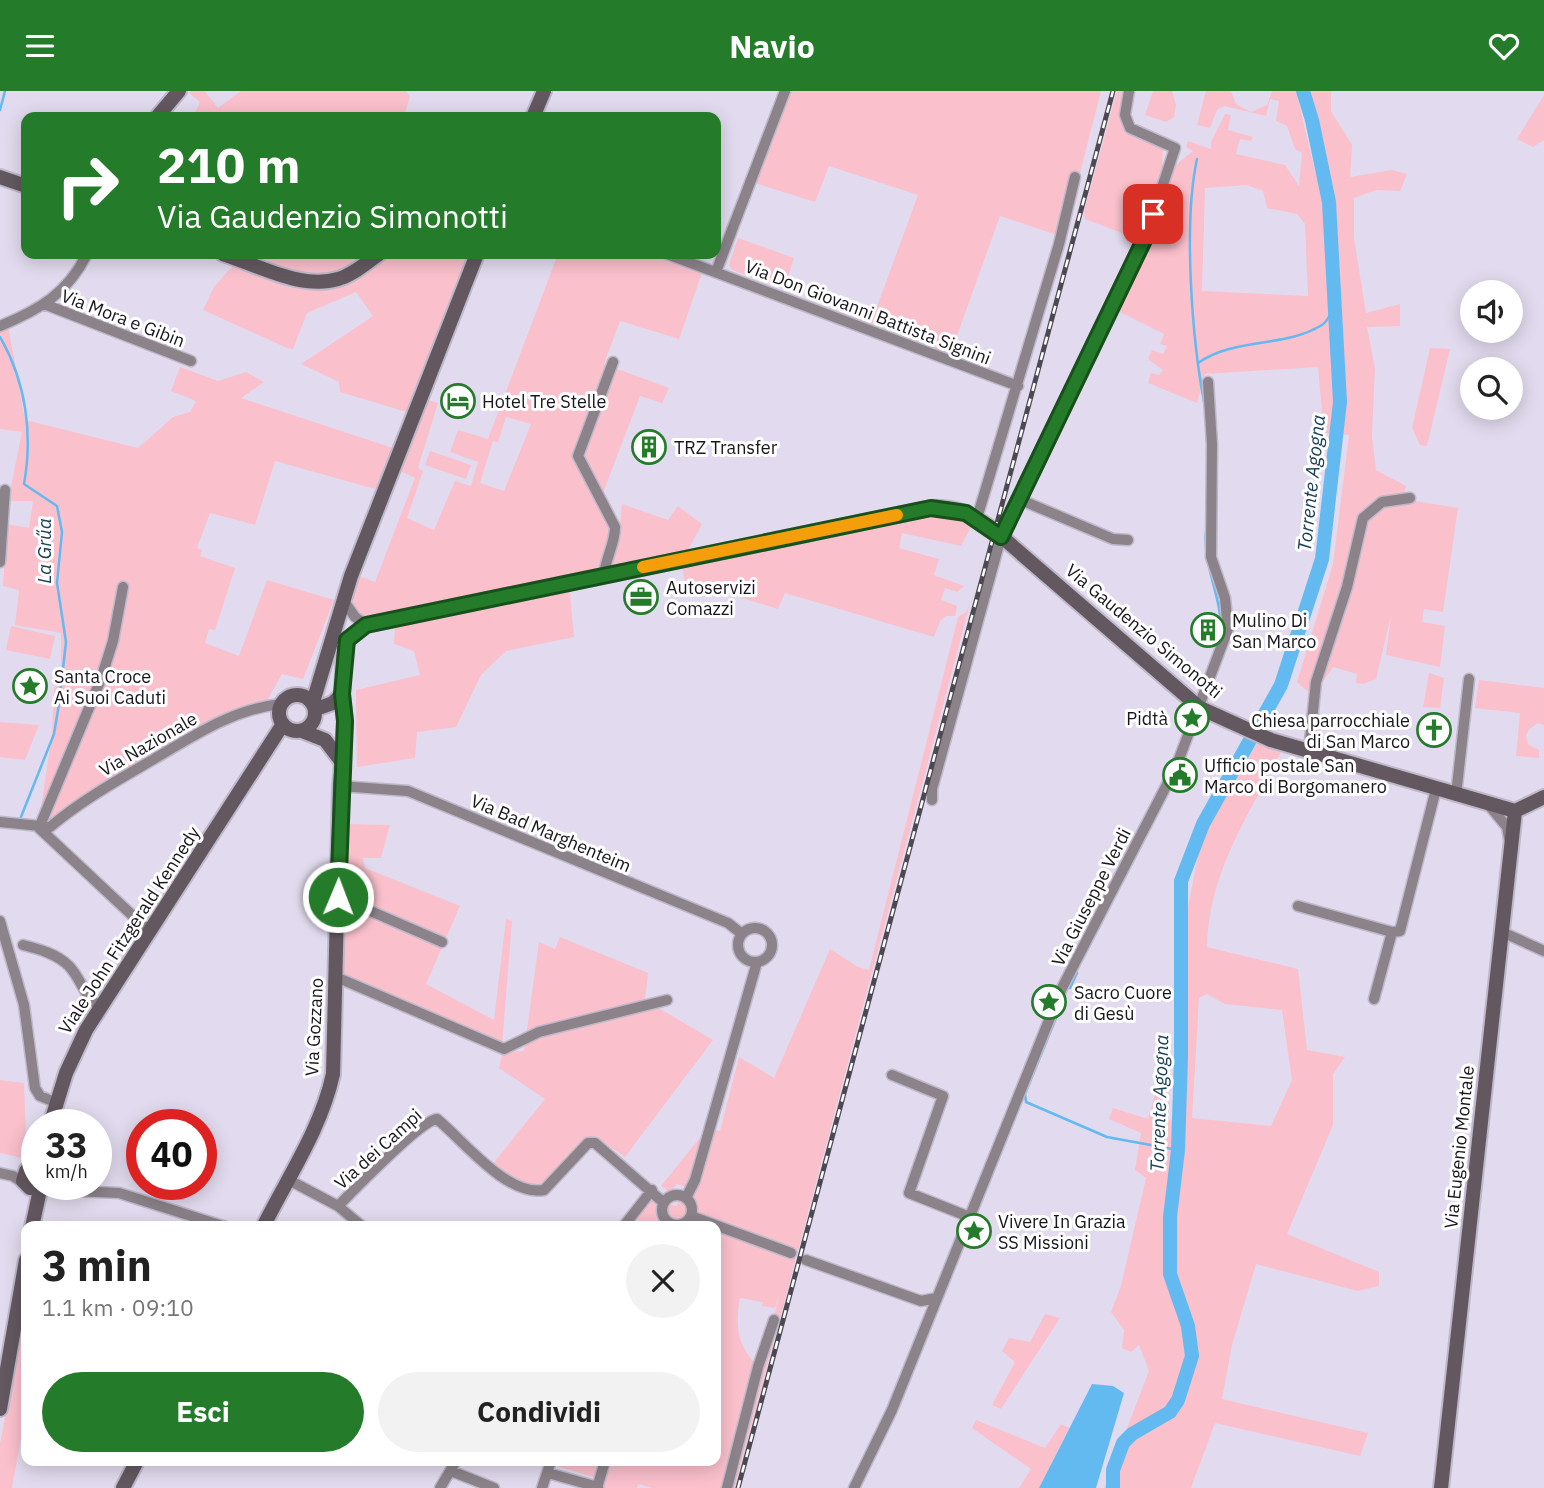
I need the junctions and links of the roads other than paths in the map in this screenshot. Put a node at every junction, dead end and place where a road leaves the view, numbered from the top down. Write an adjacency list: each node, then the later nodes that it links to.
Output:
1 (179, 91): 5 (street)
2 (544, 91): 6 (street)
3 (785, 91): 15 (street)
4 (1129, 91): 26 (street)
5 (161, 112)
6 (535, 112)
7 (0, 177): 9 (street)
8 (1075, 177): 23 (street)
9 (21, 184)
10 (84, 259): 18 (street, Via Mora e Gibin)
11 (238, 259): 12 (street)
12 (372, 259)
13 (475, 259): 33 (street)
14 (681, 259): 17 (street, Via Don Giovanni Battista Signini)
15 (721, 259)
16 (721, 259): 17 (street)
17 (716, 272): 23 (street, Via Don Giovanni Battista Signini)
18 (44, 305): 19 (street, Via Mora e Gibin); 20 (street, Via Mora e Gibin)
19 (0, 326)
20 (191, 361)
21 (613, 362): 31 (street)
22 (1208, 382): 38 (street, Via Giuseppe Verdi)
23 (1018, 386): 27 (street)
24 (5, 490): 30 (street)
25 (1410, 498): 41 (street)
26 (1021, 500): 28 (street); 29 (street)
27 (977, 518): 28 (street, Via Gaudenzio Simonotti); 31 (street, Via Gaudenzio Simonotti)
28 (1001, 537): 38 (street, Via Gaudenzio Simonotti); 48 (street)
29 (1128, 540)
30 (0, 562)
31 (604, 576): 34 (street, Via Gaudenzio Simonotti)
32 (123, 587): 52 (street)
33 (343, 600): 34 (street); 39 (street)
34 (361, 629): 36 (street, Via Gozzano)
35 (1469, 679): 46 (street)
36 (342, 698): 39 (street); 42 (street, Via Gozzano)
37 (281, 704): 39 (street); 40 (street); 52 (street, Via Nazionale)
38 (1200, 708): 41 (street, Via Gaudenzio Simonotti); 82 (street, Via Giuseppe Verdi)
39 (308, 715): 40 (street); 42 (street); 43 (street, Viale John Fitzgerald Kennedy)
40 (283, 724): 43 (street, Viale John Fitzgerald Kennedy)
41 (1309, 750): 45 (street, Via Gaudenzio Simonotti)
42 (341, 761): 44 (street, Via Gozzano)
43 (259, 765): 57 (street, Viale John Fitzgerald Kennedy)
44 (340, 786): 54 (street, Via Gozzano); 60 (street, Via Bad Marghenteim)
45 (1436, 789): 46 (street, Via Gaudenzio Simonotti); 58 (street)
46 (1456, 795): 49 (street, Via Gaudenzio Simonotti)
47 (1544, 797): 50 (street)
48 (932, 800)
49 (1488, 803): 50 (street, Via Gaudenzio Simonotti); 53 (street)
50 (1515, 811): 53 (street, Via Eugenio Montale)
51 (0, 823): 52 (street)
52 (39, 828): 57 (street)
53 (1510, 843): 59 (street, Via Eugenio Montale)
54 (338, 897): 61 (street); 65 (street, Via Gozzano)
55 (1298, 906): 58 (street)
56 (0, 921): 70 (street)
57 (149, 931): 68 (street, Viale John Fitzgerald Kennedy)
58 (1392, 932): 66 (street)
59 (1502, 932): 63 (street); 111 (street, Via Eugenio Montale)
60 (742, 934): 64 (street); 64 (street)
61 (442, 942)
62 (23, 945): 68 (street)
63 (1544, 951)
64 (757, 962): 77 (street)
65 (336, 977): 67 (street); 74 (street, Via Gozzano)
66 (1374, 999)
67 (667, 1000)
68 (100, 1007): 70 (street, Viale John Fitzgerald Kennedy)
69 (892, 1075): 82 (street)
70 (57, 1103): 71 (street, Viale John Fitzgerald Kennedy)
71 (55, 1109)
72 (0, 1173): 73 (street)
73 (21, 1175)
74 (287, 1179): 80 (street); 85 (street, Via Gozzano)
75 (652, 1190): 79 (street, Via dei Campi); 80 (street, Via dei Campi); 87 (street)
76 (112, 1193): 84 (street)
77 (686, 1198): 79 (street); 81 (street)
78 (34, 1200): 83 (street)
79 (664, 1203): 88 (street)
80 (338, 1206): 86 (street)
81 (691, 1216): 89 (street); 90 (street)
82 (972, 1218): 95 (street, Via Giuseppe Verdi)
83 (33, 1221)
84 (207, 1221)
85 (266, 1221)
86 (356, 1221)
87 (629, 1221)
88 (668, 1221)
89 (685, 1221)
90 (704, 1221)
91 (721, 1227): 92 (street)
92 (789, 1253)
93 (806, 1260): 95 (street)
94 (21, 1289): 97 (street)
95 (936, 1298): 110 (street, Via Giuseppe Verdi)
96 (774, 1320): 109 (street)
97 (0, 1409)
98 (134, 1466): 105 (street)
99 (454, 1466): 102 (street)
100 (550, 1466): 103 (street)
101 (603, 1466): 104 (street)
102 (451, 1471): 106 (street); 107 (street)
103 (548, 1473): 104 (street); 108 (street)
104 (597, 1487)
105 (123, 1488)
106 (440, 1488)
107 (494, 1488)
108 (542, 1488)
109 (727, 1488)
110 (854, 1488)
111 (1441, 1488)

